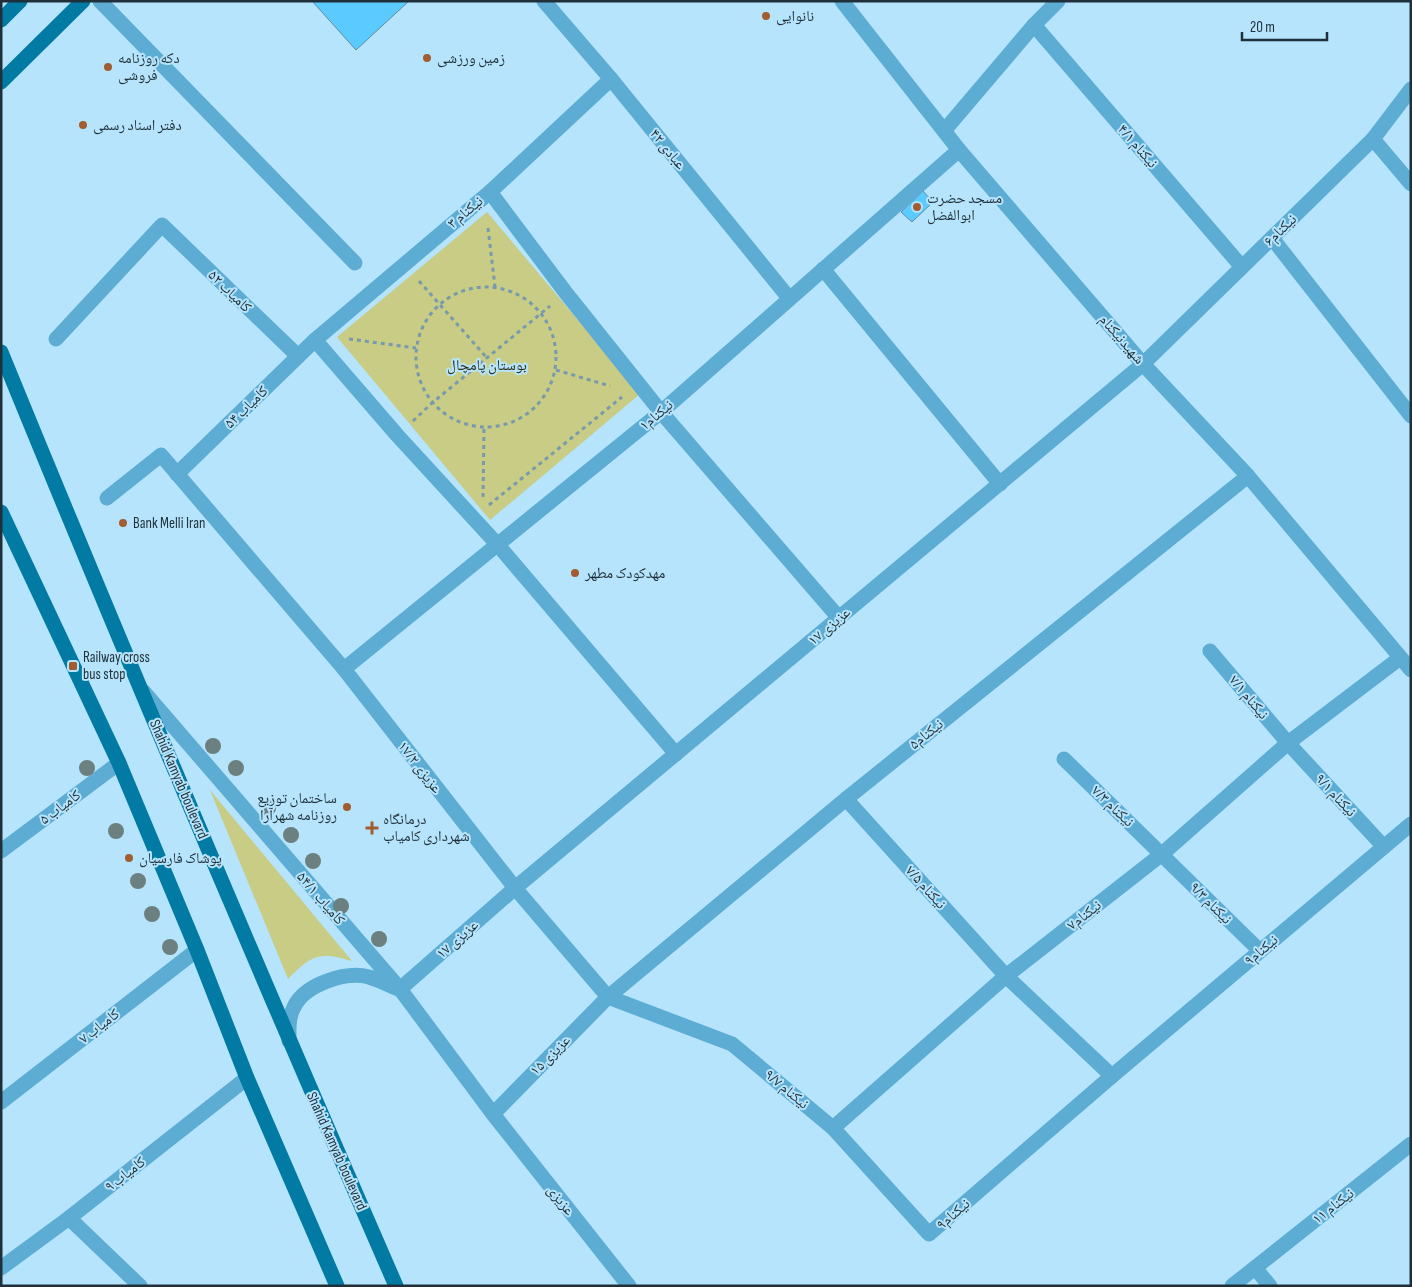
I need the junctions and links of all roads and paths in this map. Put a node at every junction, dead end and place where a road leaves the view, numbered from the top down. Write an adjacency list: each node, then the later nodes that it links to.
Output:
1 (20, 1): 7 (main road)
2 (83, 1): 10 (main road)
3 (100, 1): 18 (street)
4 (544, 1): 9 (street, عبادی ۴۲)
5 (842, 1): 12 (street, شهیدنیکنام)
6 (1058, 1): 8 (street)
7 (1, 20)
8 (1034, 25): 12 (street); 20 (street, نیکنام ۴/۱)
9 (611, 79): 16 (street, نیکنام ۳); 24 (street, عبادی ۴۲)
10 (1, 82)
11 (1411, 89): 13 (street, نیکنام۶)
12 (944, 131): 14 (street, شهیدنیکنام)
13 (1373, 139): 15 (street); 17 (street, نیکنام۶)
14 (959, 150): 21 (street, نیکنام۱); 33 (street, شهیدنیکنام)
15 (1411, 184)
16 (490, 192): 19 (street, نیکنام ۳); 22 (path); 23 (street)
17 (1272, 238): 20 (street, نیکنام۶); 37 (street)
18 (354, 263)
19 (404, 264): 25 (path); 28 (street, نیکنام ۳)
20 (1242, 267): 33 (street, نیکنام۶)
21 (823, 269): 24 (street, نیکنام۱); 42 (street)
22 (494, 287): 25 (path); 26 (path)
23 (566, 293): 26 (path); 36 (street)
24 (789, 298): 36 (street, نیکنام۱)
25 (439, 304): 29 (path); 32 (path)
26 (541, 313): 32 (path); 38 (path)
27 (56, 339): 31 (street, کامیاب ۵۲)
28 (315, 340): 29 (path); 31 (street, کامیاب ۵۴); 39 (street)
29 (416, 348): 35 (path)
30 (1, 352): 53 (main road, Shahid Kamyab boulevard)
31 (298, 356): 40 (street, کامیاب ۵۴)
32 (487, 358): 35 (path)
33 (1143, 364): 41 (street, شهیدنیکنام); 42 (street, عزیزی ۱۷)
34 (629, 391): 45 (path)
35 (432, 403): 38 (path); 39 (path)
36 (661, 412): 47 (street, نیکنام۱); 48 (street)
37 (1411, 416)
38 (484, 428): 44 (path)
39 (397, 435): 47 (street)
40 (177, 474): 43 (street, عزیزی ۱۷/۲); 51 (street, عزیزی ۱۷/۲)
41 (1248, 476): 50 (street, شهیدنیکنام); 58 (street, نیکنام۵)
42 (1000, 484): 48 (street, عزیزی ۱۷)
43 (107, 498)
44 (483, 501)
45 (483, 511)
46 (1, 512): 57 (main road)
47 (496, 544): 51 (street, نیکنام۱); 55 (street)
48 (839, 618): 55 (street, عزیزی ۱۷)
49 (1210, 651): 54 (street, نیکنام ۷/۱)
50 (1400, 658): 52 (street, شهیدنیکنام); 54 (street, نیکنام۷)
51 (344, 669): 63 (street, عزیزی ۱۷/۲)
52 (1411, 670)
53 (140, 688): 67 (street, کامیاب ۵۴/۱); 69 (main road, Shahid Kamyab boulevard)
54 (1288, 743): 60 (street, نیکنام ۹/۱); 62 (street, نیکنام۷)
55 (676, 754): 63 (street, عزیزی ۱۷)
56 (1064, 758): 62 (street, نیکنام ۷/۳)
57 (119, 763): 61 (street, کامیاب ۵); 64 (main road)
58 (846, 799): 66 (street, نیکنام ۷/۵); 68 (street, نیکنام۵)
59 (1411, 824): 60 (street, نیکنام۹)
60 (1384, 847): 65 (street, نیکنام۹)
61 (1, 852)
62 (1162, 854): 65 (street, نیکنام ۹/۳); 66 (street, نیکنام۷)
63 (515, 888): 67 (street, عزیزی ۱۷); 68 (street)
64 (198, 950): 71 (main road); 72 (street, کامیاب ۷)
65 (1260, 951): 70 (street, نیکنام۹)
66 (1006, 976): 70 (street); 74 (street, نیکنام۷)
67 (400, 989): 69 (street); 73 (street, کامیاب ۵۴/۱)
68 (608, 997): 73 (street, عزیزی ۱۵); 74 (street, نیکنام ۹/۷)
69 (289, 1041): 82 (main road, Shahid Kamyab boulevard)
70 (1112, 1076): 77 (street, نیکنام۹)
71 (248, 1078): 76 (street, کامیاب ۹); 81 (main road)
72 (1, 1102)
73 (493, 1114): 83 (street, عزیزی)
74 (833, 1128): 77 (street, نیکنام ۹/۷)
75 (1411, 1144): 79 (street, نیکنام ۱۱)
76 (69, 1218): 78 (street, کامیاب ۹); 80 (street)
77 (929, 1234)
78 (1, 1268)
79 (1255, 1268): 84 (street, نیکنام ۱۱); 85 (street)
80 (140, 1286)
81 (337, 1286)
82 (396, 1286)
83 (629, 1286)
84 (1232, 1286)
85 (1270, 1286)

